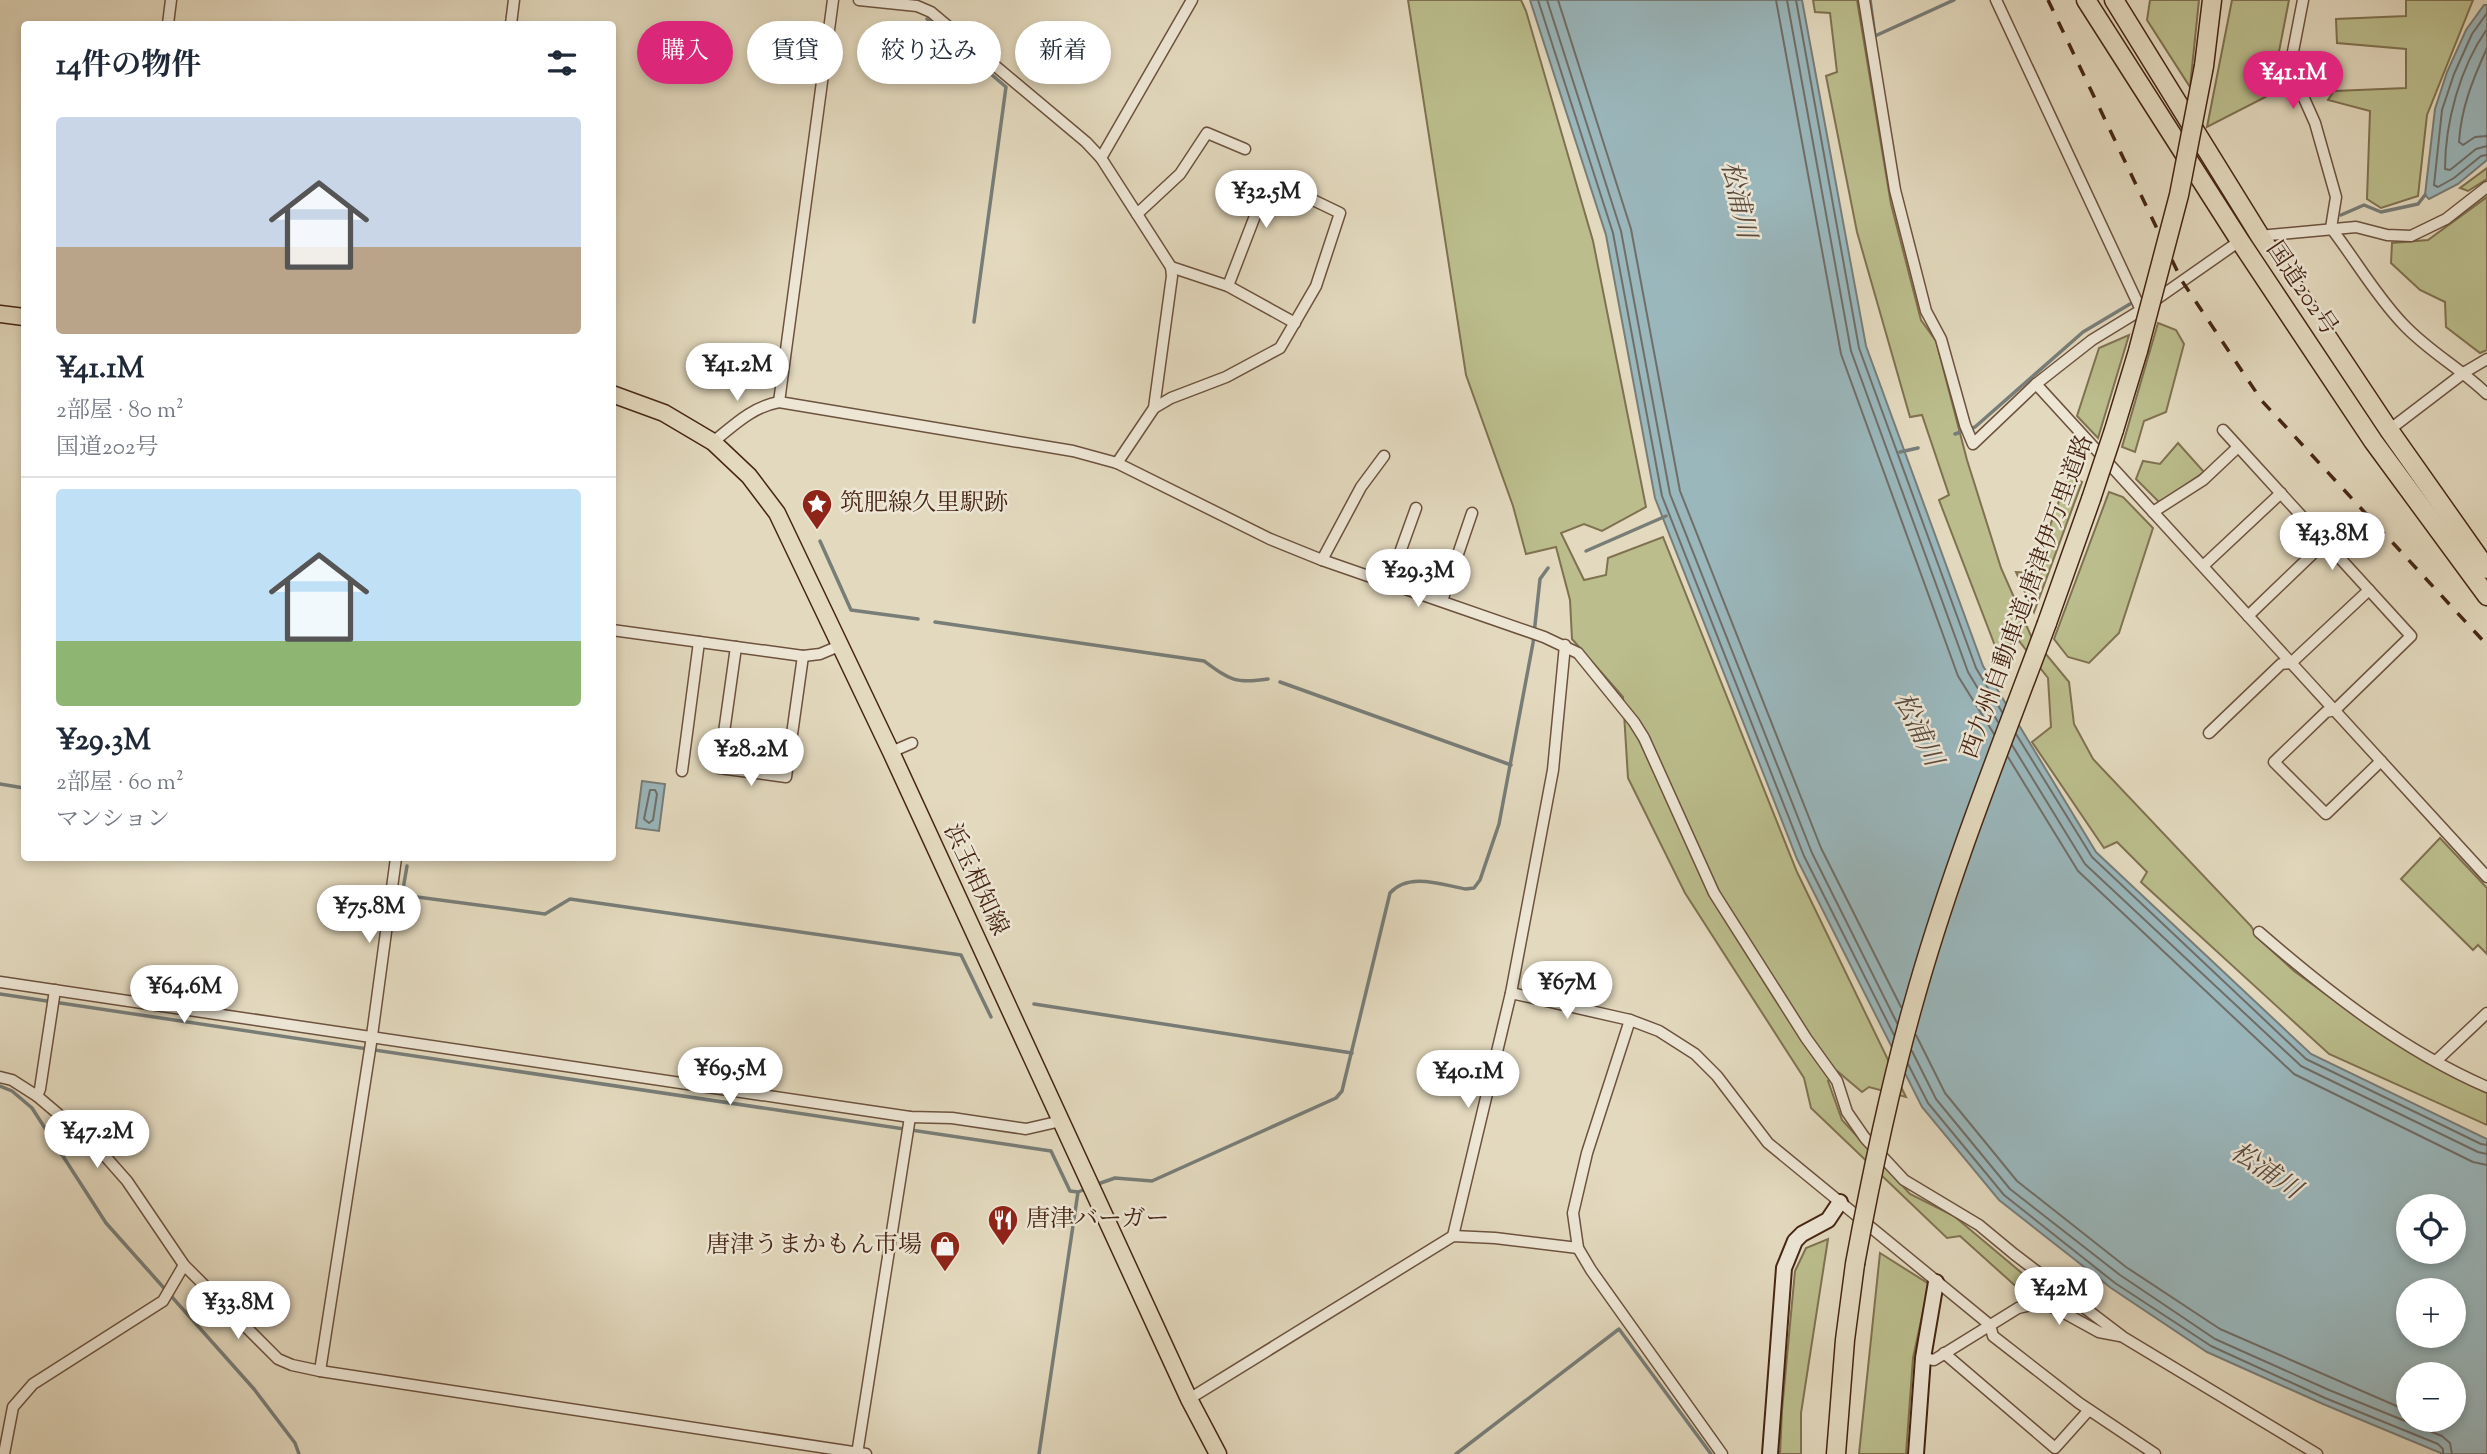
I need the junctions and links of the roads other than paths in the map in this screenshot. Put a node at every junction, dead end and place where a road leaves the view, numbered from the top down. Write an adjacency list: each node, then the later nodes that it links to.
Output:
1 (171, 0): 12 (street)
2 (514, 0): 13 (street)
3 (833, 0): 32 (street)
4 (859, 0): 15 (street)
5 (1192, 0): 15 (street)
6 (1864, 0): 29 (street)
7 (1996, 0): 23 (street)
8 (2086, 0): 20 (highway, 国道202号)
9 (2115, 0): 19 (highway, 国道202号)
10 (2212, 0): 98 (highway, 西九州自動車道;唐津伊万里道路, bridge)
11 (2302, 0): 18 (street)
12 (168, 21)
13 (511, 21)
14 (1245, 149): 17 (street)
15 (1101, 158): 17 (street)
16 (2487, 187): 18 (street)
17 (1137, 214): 21 (street)
18 (2331, 228): 19 (street); 28 (street)
19 (2260, 236): 20 (street); 35 (highway, 国道202号)
20 (2240, 241): 23 (street); 50 (highway, 国道202号)
21 (1171, 267): 22 (street); 33 (street)
22 (1228, 286): 26 (street); 26 (street)
23 (2141, 310): 29 (street)
24 (0, 314): 25 (main road)
25 (21, 317)
26 (1296, 323): 33 (street)
27 (2487, 359): 28 (street)
28 (2465, 372): 30 (street); 35 (street)
29 (2036, 384): 42 (street)
30 (2487, 394)
31 (616, 395): 36 (main road, 浜玉相知線)
32 (779, 402): 36 (street); 39 (street)
33 (1154, 408): 39 (street)
34 (2223, 430): 37 (street)
35 (2389, 430): 47 (highway, 国道202号)
36 (713, 442): 56 (main road, 浜玉相知線)
37 (2238, 447): 40 (street); 42 (street)
38 (1384, 456): 45 (street)
39 (1117, 463): 45 (street)
40 (2281, 493): 44 (street); 46 (street)
41 (1416, 508): 48 (street)
42 (2153, 512): 46 (street)
43 (1472, 513): 51 (street)
44 (2325, 542): 49 (street); 52 (street)
45 (1322, 560): 48 (street)
46 (2203, 566): 52 (street)
47 (2487, 569)
48 (1388, 583): 51 (street)
49 (2369, 590): 59 (street); 60 (street)
50 (2487, 597)
51 (1442, 601): 55 (street)
52 (2248, 616): 59 (street)
53 (616, 631): 54 (street)
54 (699, 642): 57 (street); 65 (street)
55 (1565, 645): 71 (street); 87 (street)
56 (839, 646): 58 (street); 63 (main road, 浜玉相知線)
57 (736, 647): 58 (street); 58 (street)
58 (803, 656)
59 (2291, 663): 60 (street); 61 (street)
60 (2335, 710): 64 (street); 64 (street)
61 (2209, 733)
62 (912, 743): 63 (street)
63 (891, 752): 80 (main road, 浜玉相知線)
64 (2381, 761): 67 (street)
65 (682, 771)
66 (396, 861): 74 (street)
67 (2487, 877)
68 (2259, 932): 75 (street)
69 (0, 982): 70 (street)
70 (55, 990): 74 (street); 78 (street)
71 (1511, 993): 73 (street); 82 (street)
72 (2487, 1013): 75 (street)
73 (1630, 1020): 81 (street); 83 (street)
74 (371, 1040): 79 (street); 90 (street)
75 (2436, 1062): 77 (street)
76 (0, 1077): 78 (street)
77 (2487, 1087)
78 (37, 1096): 84 (street)
79 (909, 1119): 80 (street); 94 (street)
80 (1061, 1121): 91 (main road, 浜玉相知線)
81 (1840, 1202): 85 (street); 97 (street)
82 (1453, 1236): 83 (street); 91 (street)
83 (1578, 1248): 96 (street)
84 (184, 1265): 90 (street); 93 (street)
85 (1936, 1282): 86 (street); 89 (street)
86 (1990, 1325): 87 (street); 88 (street); 92 (street)
87 (2123, 1337): 101 (street)
88 (1944, 1353): 89 (street); 92 (street)
89 (1923, 1358): 99 (street)
90 (320, 1371): 94 (street)
91 (1189, 1399): 95 (main road, 浜玉相知線)
92 (2089, 1410): 100 (street)
93 (4, 1454)
94 (860, 1454)
95 (1218, 1454)
96 (1721, 1454)
97 (1770, 1454)
98 (1836, 1454)
99 (1916, 1454)
100 (2155, 1454)
101 (2317, 1454)

